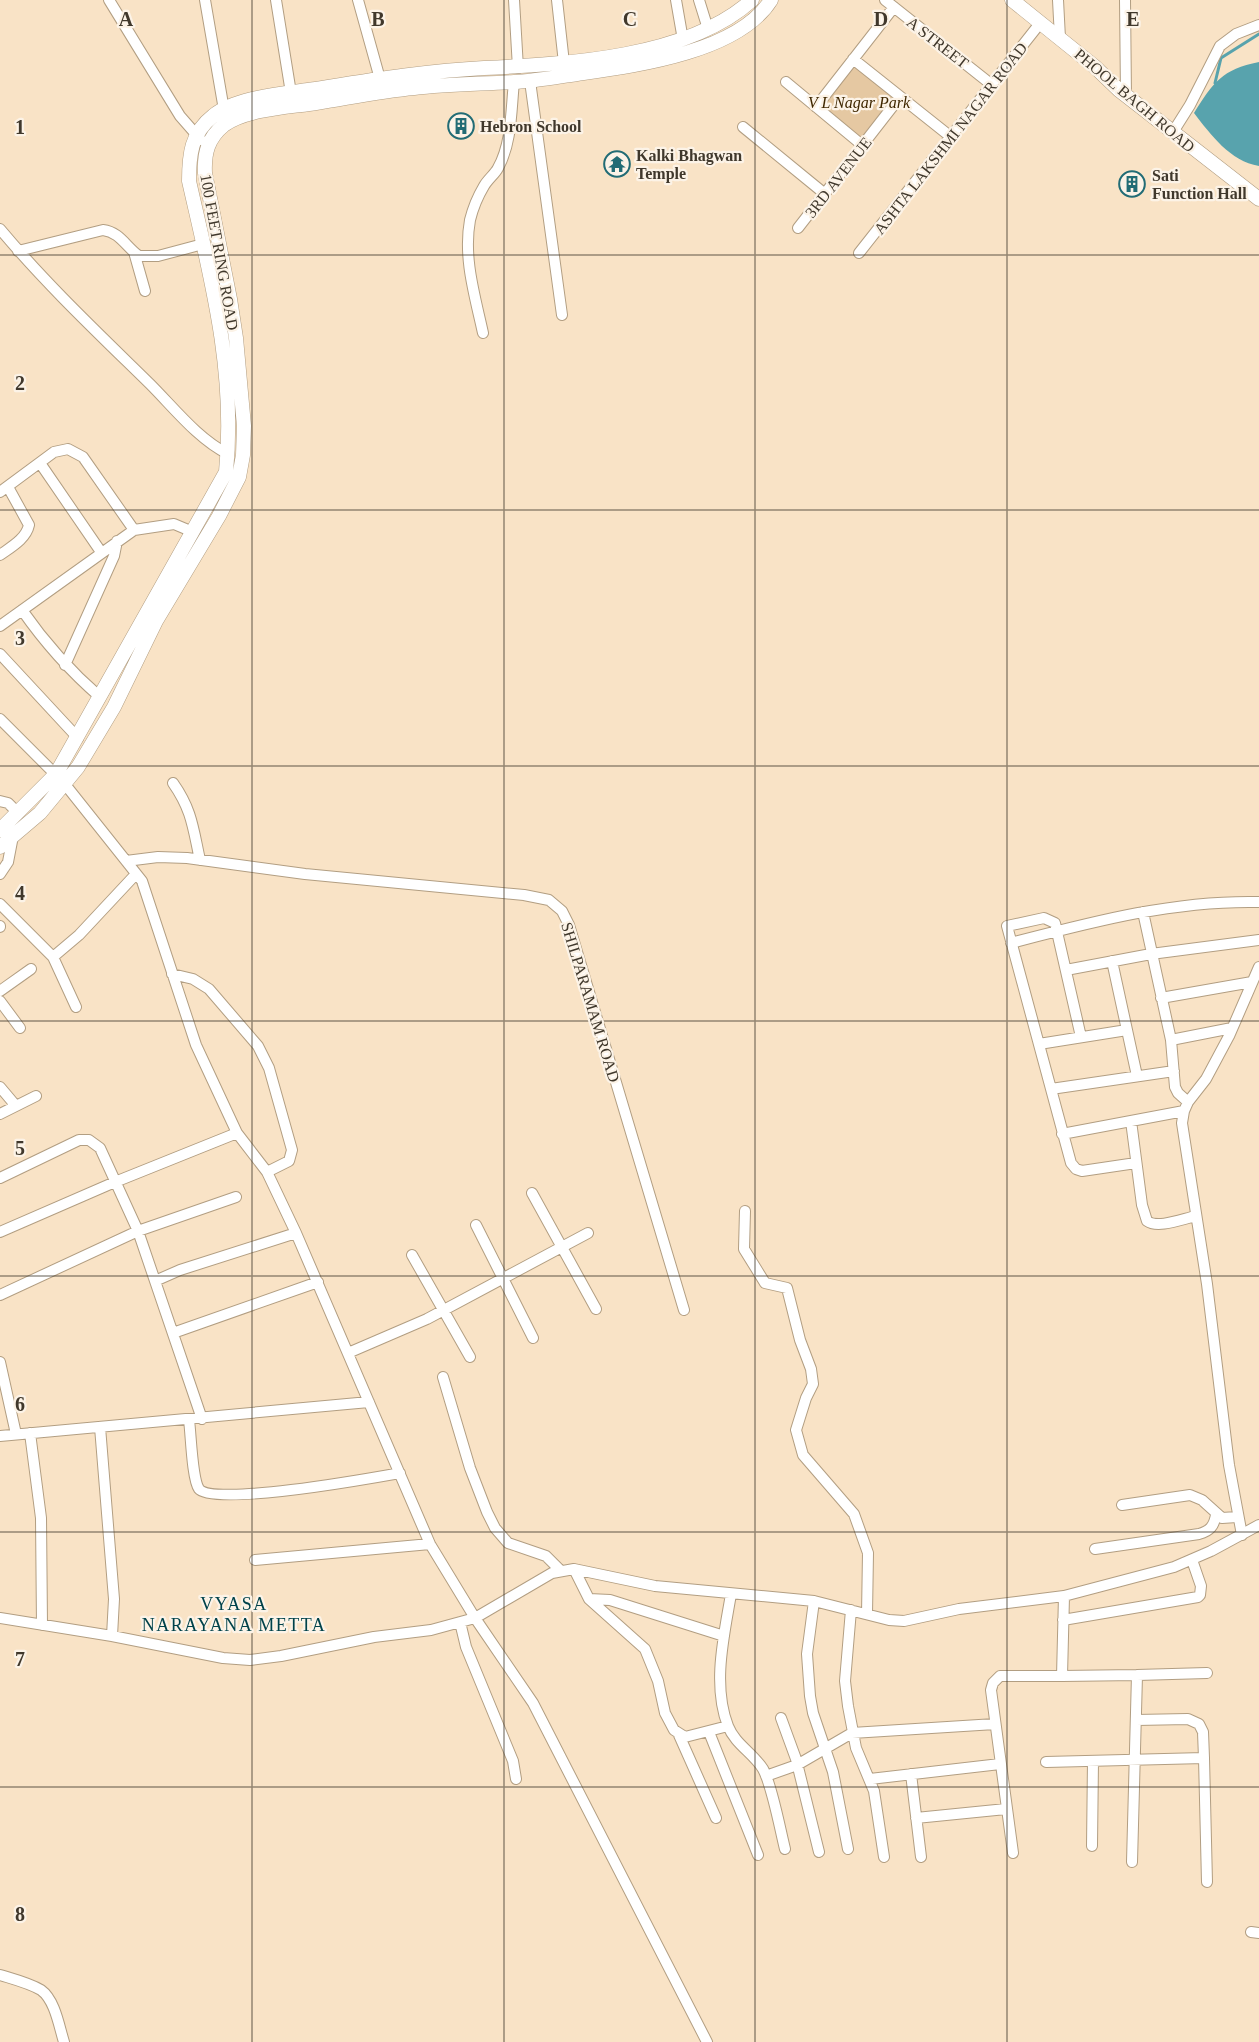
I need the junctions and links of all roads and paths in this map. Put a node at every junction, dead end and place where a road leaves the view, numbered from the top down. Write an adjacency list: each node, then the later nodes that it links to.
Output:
1 (109, 0): 35 (street)
2 (205, 0): 32 (street)
3 (276, 0): 28 (street)
4 (358, 0): 23 (street)
5 (514, 0): 22 (street)
6 (557, 0): 21 (street)
7 (676, 0): 19 (street)
8 (699, 0): 17 (street)
9 (752, 0): 17 (main road)
10 (771, 0): 24 (main road)
11 (1013, 0): 15 (main road, PHOOL BAGH ROAD)
12 (1058, 0): 18 (street)
13 (1125, 0): 29 (street)
14 (889, 4): 20 (street); 27 (street, A STREET)
15 (1041, 22): 18 (main road, PHOOL BAGH ROAD); 27 (street, ASHTA LAKSHMI NAGAR ROAD)
16 (1259, 25): 34 (street)
17 (708, 29): 19 (main road)
18 (1060, 38): 29 (main road, PHOOL BAGH ROAD)
19 (683, 40): 21 (main road)
20 (853, 59): 30 (street); 31 (street)
21 (564, 63): 22 (main road)
22 (518, 68): 23 (main road)
23 (380, 79): 28 (main road)
24 (530, 81): 25 (main road); 48 (street)
25 (514, 82): 38 (main road); 49 (street)
26 (786, 82): 31 (street)
27 (992, 84): 36 (street, ASHTA LAKSHMI NAGAR ROAD)
28 (291, 93): 32 (main road)
29 (1126, 96): 34 (main road, PHOOL BAGH ROAD)
30 (900, 97): 36 (street); 37 (street, 3RD AVENUE)
31 (816, 107): 37 (street)
32 (224, 110): 35 (main road)
33 (743, 127): 39 (street)
34 (1173, 132): 40 (main road, PHOOL BAGH ROAD)
35 (196, 135): 38 (street); 43 (main road, 100 FEET RING ROAD)
36 (951, 137): 46 (street, ASHTA LAKSHMI NAGAR ROAD)
37 (862, 145): 39 (street, 3RD AVENUE)
38 (207, 146): 65 (main road, 100 FEET RING ROAD)
39 (825, 194): 41 (street, 3RD AVENUE)
40 (1259, 200)
41 (798, 228)
42 (0, 229): 44 (street)
43 (203, 244): 45 (street); 50 (main road, 100 FEET RING ROAD)
44 (18, 250): 45 (street); 50 (street)
45 (134, 252): 47 (street)
46 (859, 253)
47 (145, 291)
48 (562, 315)
49 (483, 333)
50 (228, 454): 54 (main road, 100 FEET RING ROAD)
51 (40, 463): 52 (street); 53 (street); 56 (street)
52 (4, 490): 57 (street)
53 (134, 530): 54 (street); 55 (street)
54 (193, 532): 62 (main road, 100 FEET RING ROAD)
55 (117, 541): 56 (street); 61 (street)
56 (101, 552): 58 (street)
57 (0, 555)
58 (22, 610): 59 (street); 61 (street)
59 (0, 626)
60 (0, 654): 64 (street)
61 (65, 665): 62 (street)
62 (100, 697): 64 (main road, 100 FEET RING ROAD)
63 (0, 719): 65 (street)
64 (78, 738): 65 (main road, 100 FEET RING ROAD)
65 (60, 779): 68 (main road, 100 FEET RING ROAD); 69 (main road, 100 FEET RING ROAD); 72 (street)
66 (173, 783): 71 (street)
67 (0, 801): 68 (street)
68 (18, 813): 69 (main road, 100 FEET RING ROAD)
69 (6, 833): 70 (main road, 100 FEET RING ROAD); 73 (street)
70 (0, 847)
71 (200, 860): 72 (street, SHILPARAMAM ROAD); 130 (street, SHILPARAMAM ROAD)
72 (126, 861): 74 (street)
73 (0, 874)
74 (136, 874): 82 (street); 87 (street)
75 (1259, 902): 77 (street)
76 (0, 904): 82 (street)
77 (1143, 912): 78 (street); 81 (street)
78 (1057, 931): 80 (street); 80 (street); 86 (street)
79 (1259, 940): 81 (street)
80 (1011, 944): 98 (street)
81 (1151, 954): 83 (street); 90 (street)
82 (53, 957): 92 (street)
83 (1112, 961): 86 (street); 95 (street)
84 (1259, 967): 88 (street)
85 (31, 969): 89 (street)
86 (1066, 970): 96 (street)
87 (172, 974): 108 (street); 111 (street)
88 (1252, 982): 90 (street); 94 (street)
89 (0, 991)
90 (1161, 998): 97 (street)
91 (0, 1001): 93 (street)
92 (76, 1007)
93 (20, 1028)
94 (1232, 1028): 97 (street); 105 (street)
95 (1127, 1030): 96 (street); 100 (street)
96 (1081, 1037): 98 (street)
97 (1171, 1040): 99 (street)
98 (1039, 1044): 102 (street)
99 (1174, 1071): 100 (street); 105 (street)
100 (1137, 1076): 102 (street)
101 (0, 1088): 104 (street)
102 (1051, 1089): 109 (street)
103 (36, 1096): 104 (street)
104 (16, 1106): 106 (street)
105 (1186, 1107): 107 (street); 117 (street)
106 (0, 1114)
107 (1131, 1121): 109 (street); 110 (street)
108 (237, 1133): 111 (street); 113 (street)
109 (1062, 1134): 110 (street)
110 (1137, 1163): 117 (street)
111 (267, 1173): 121 (street)
112 (0, 1178): 113 (street)
113 (115, 1182): 119 (street); 120 (street)
114 (532, 1193): 123 (street)
115 (236, 1197): 119 (street)
116 (745, 1211): 162 (street)
117 (1196, 1216): 148 (street)
118 (476, 1225): 125 (street)
119 (138, 1231): 126 (street); 128 (street)
120 (0, 1232)
121 (296, 1233): 126 (street); 127 (street)
122 (588, 1233): 123 (street)
123 (561, 1248): 125 (street); 129 (street)
124 (412, 1255): 131 (street)
125 (502, 1280): 131 (street); 133 (street)
126 (155, 1281): 132 (street)
127 (318, 1282): 132 (street); 134 (street)
128 (0, 1295)
129 (596, 1309)
130 (684, 1310)
131 (442, 1311): 134 (street); 135 (street)
132 (173, 1333): 139 (street)
133 (533, 1338)
134 (348, 1353): 138 (street)
135 (470, 1357)
136 (0, 1362): 143 (street)
137 (443, 1377): 156 (street)
138 (369, 1402): 139 (street); 145 (street)
139 (202, 1419): 140 (street)
140 (189, 1420): 141 (street); 145 (street)
141 (100, 1427): 142 (street); 168 (street)
142 (30, 1433): 143 (street); 167 (street)
143 (16, 1434): 144 (street)
144 (0, 1436)
145 (400, 1473): 151 (street)
146 (1122, 1505): 147 (street)
147 (1216, 1515): 148 (street); 152 (street)
148 (1237, 1517): 150 (street)
149 (1259, 1525): 150 (street)
150 (1242, 1535): 154 (street)
151 (430, 1544): 153 (street); 164 (street)
152 (1095, 1549)
153 (255, 1560)
154 (1192, 1560): 158 (street); 165 (street)
155 (574, 1569): 156 (street); 157 (street); 159 (street)
156 (560, 1570): 164 (street)
157 (731, 1594): 160 (street); 169 (street)
158 (1064, 1596): 162 (street); 165 (street)
159 (589, 1599): 169 (street); 179 (street)
160 (814, 1601): 161 (street); 180 (street)
161 (850, 1610): 162 (street); 178 (street)
162 (867, 1614)
163 (0, 1618): 167 (street)
164 (475, 1618): 166 (street); 206 (street)
165 (1063, 1620): 172 (street)
166 (460, 1622): 168 (street); 189 (street)
167 (42, 1625): 168 (street)
168 (112, 1636)
169 (724, 1636): 176 (street)
170 (1207, 1673): 171 (street)
171 (1137, 1675): 172 (street); 174 (street)
172 (1062, 1676): 175 (street)
173 (781, 1718): 186 (street)
174 (1136, 1720): 181 (street); 182 (street)
175 (995, 1724): 178 (street); 185 (street)
176 (728, 1726): 177 (street); 188 (street)
177 (709, 1732): 179 (street); 199 (street)
178 (852, 1733): 180 (street); 190 (street)
179 (679, 1735): 192 (street)
180 (825, 1748): 186 (street); 196 (street)
181 (1204, 1758): 182 (street); 203 (street)
182 (1135, 1760): 183 (street); 202 (street)
183 (1093, 1761): 184 (street); 194 (street)
184 (1046, 1762)
185 (1000, 1764): 187 (street); 191 (street)
186 (797, 1765): 188 (street); 197 (street)
187 (910, 1774): 190 (street); 193 (street)
188 (766, 1776): 195 (street)
189 (516, 1779)
190 (870, 1779): 200 (street)
191 (1006, 1809): 193 (street); 198 (street)
192 (716, 1818)
193 (916, 1818): 201 (street)
194 (1092, 1846)
195 (785, 1849)
196 (848, 1849)
197 (819, 1852)
198 (1013, 1853)
199 (759, 1855)
200 (885, 1857)
201 (921, 1857)
202 (1132, 1862)
203 (1207, 1882)
204 (0, 1975): 205 (street)
205 (64, 2042)
206 (708, 2042)

